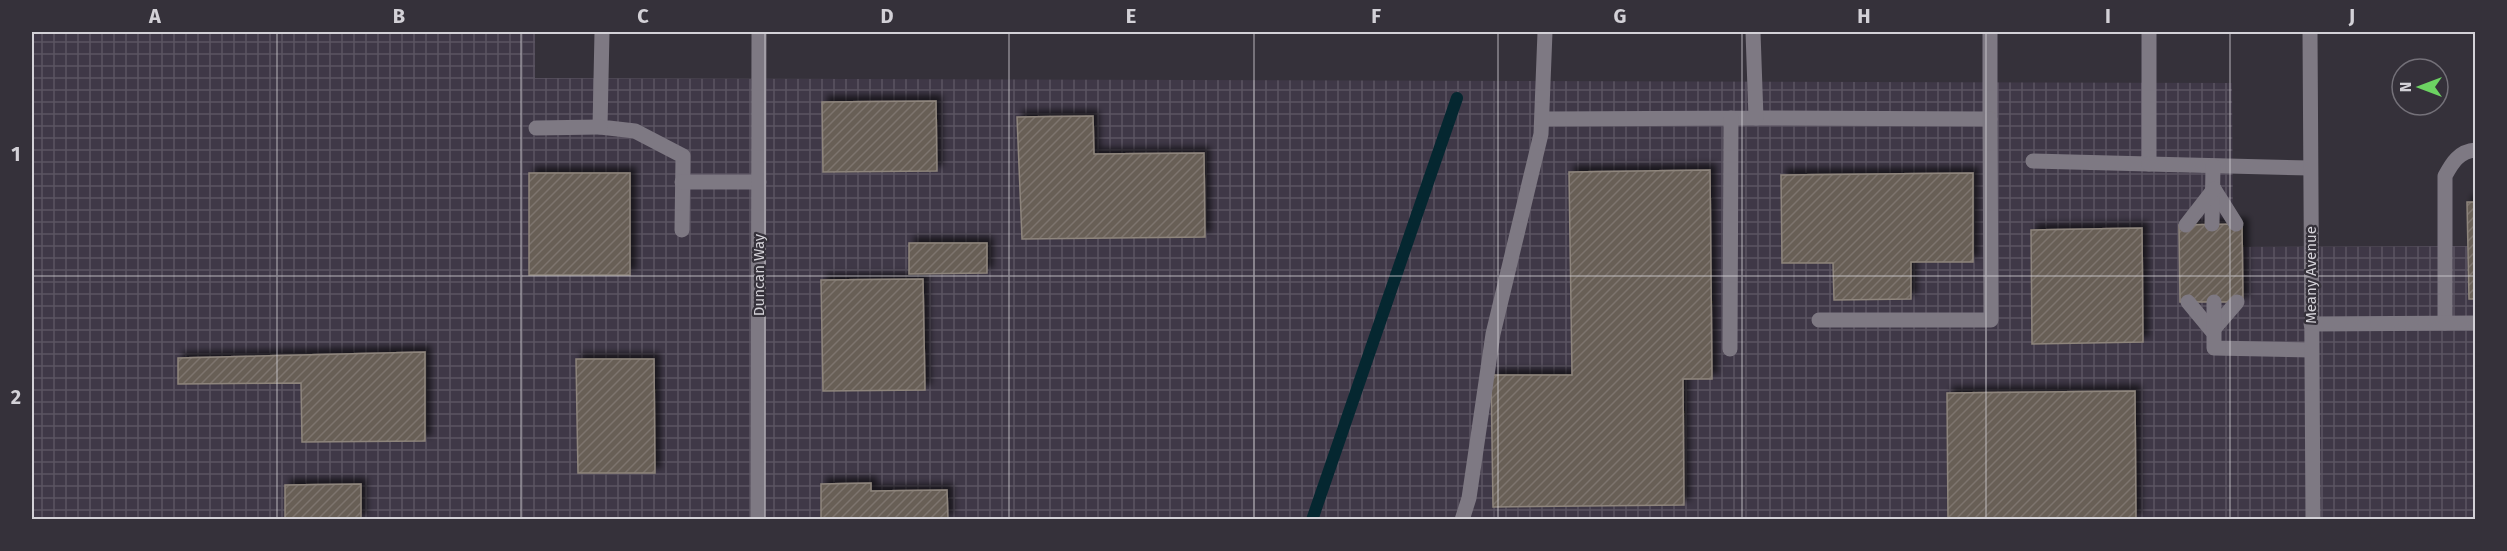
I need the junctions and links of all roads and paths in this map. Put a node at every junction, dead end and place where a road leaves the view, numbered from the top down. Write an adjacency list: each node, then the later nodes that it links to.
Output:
1 (602, 32): 12 (street)
2 (759, 32): 20 (street, Duncan Way)
3 (1545, 32): 10 (street)
4 (1753, 32): 9 (street)
5 (1990, 32): 11 (street)
6 (2149, 32): 16 (street)
7 (2310, 32): 18 (street, Meany Avenue)
8 (1731, 118): 9 (street); 10 (street); 34 (street)
9 (1756, 118): 11 (street)
10 (1542, 119): 37 (street)
11 (1990, 119): 29 (street)
12 (600, 127): 13 (street); 19 (street)
13 (536, 128)
14 (2475, 150): 30 (street)
15 (2033, 161): 16 (street)
16 (2149, 164): 17 (street)
17 (2213, 166): 18 (street); 21 (street)
18 (2310, 168): 32 (street, Meany Avenue)
19 (682, 182): 20 (street); 25 (street)
20 (759, 182): 36 (street, Duncan Way)
21 (2214, 189): 22 (street); 23 (street); 24 (street)
22 (2212, 224)
23 (2236, 224)
24 (2186, 225)
25 (682, 230)
26 (2188, 302): 33 (street)
27 (2214, 302): 33 (street)
28 (2237, 302): 33 (street)
29 (1819, 320)
30 (2445, 323): 31 (street); 32 (street)
31 (2475, 323)
32 (2312, 324): 35 (street, Meany Avenue)
33 (2212, 332): 35 (street)
34 (1730, 349)
35 (2312, 350): 38 (street, Meany Avenue)
36 (758, 519)
37 (1462, 519)
38 (2313, 519)

